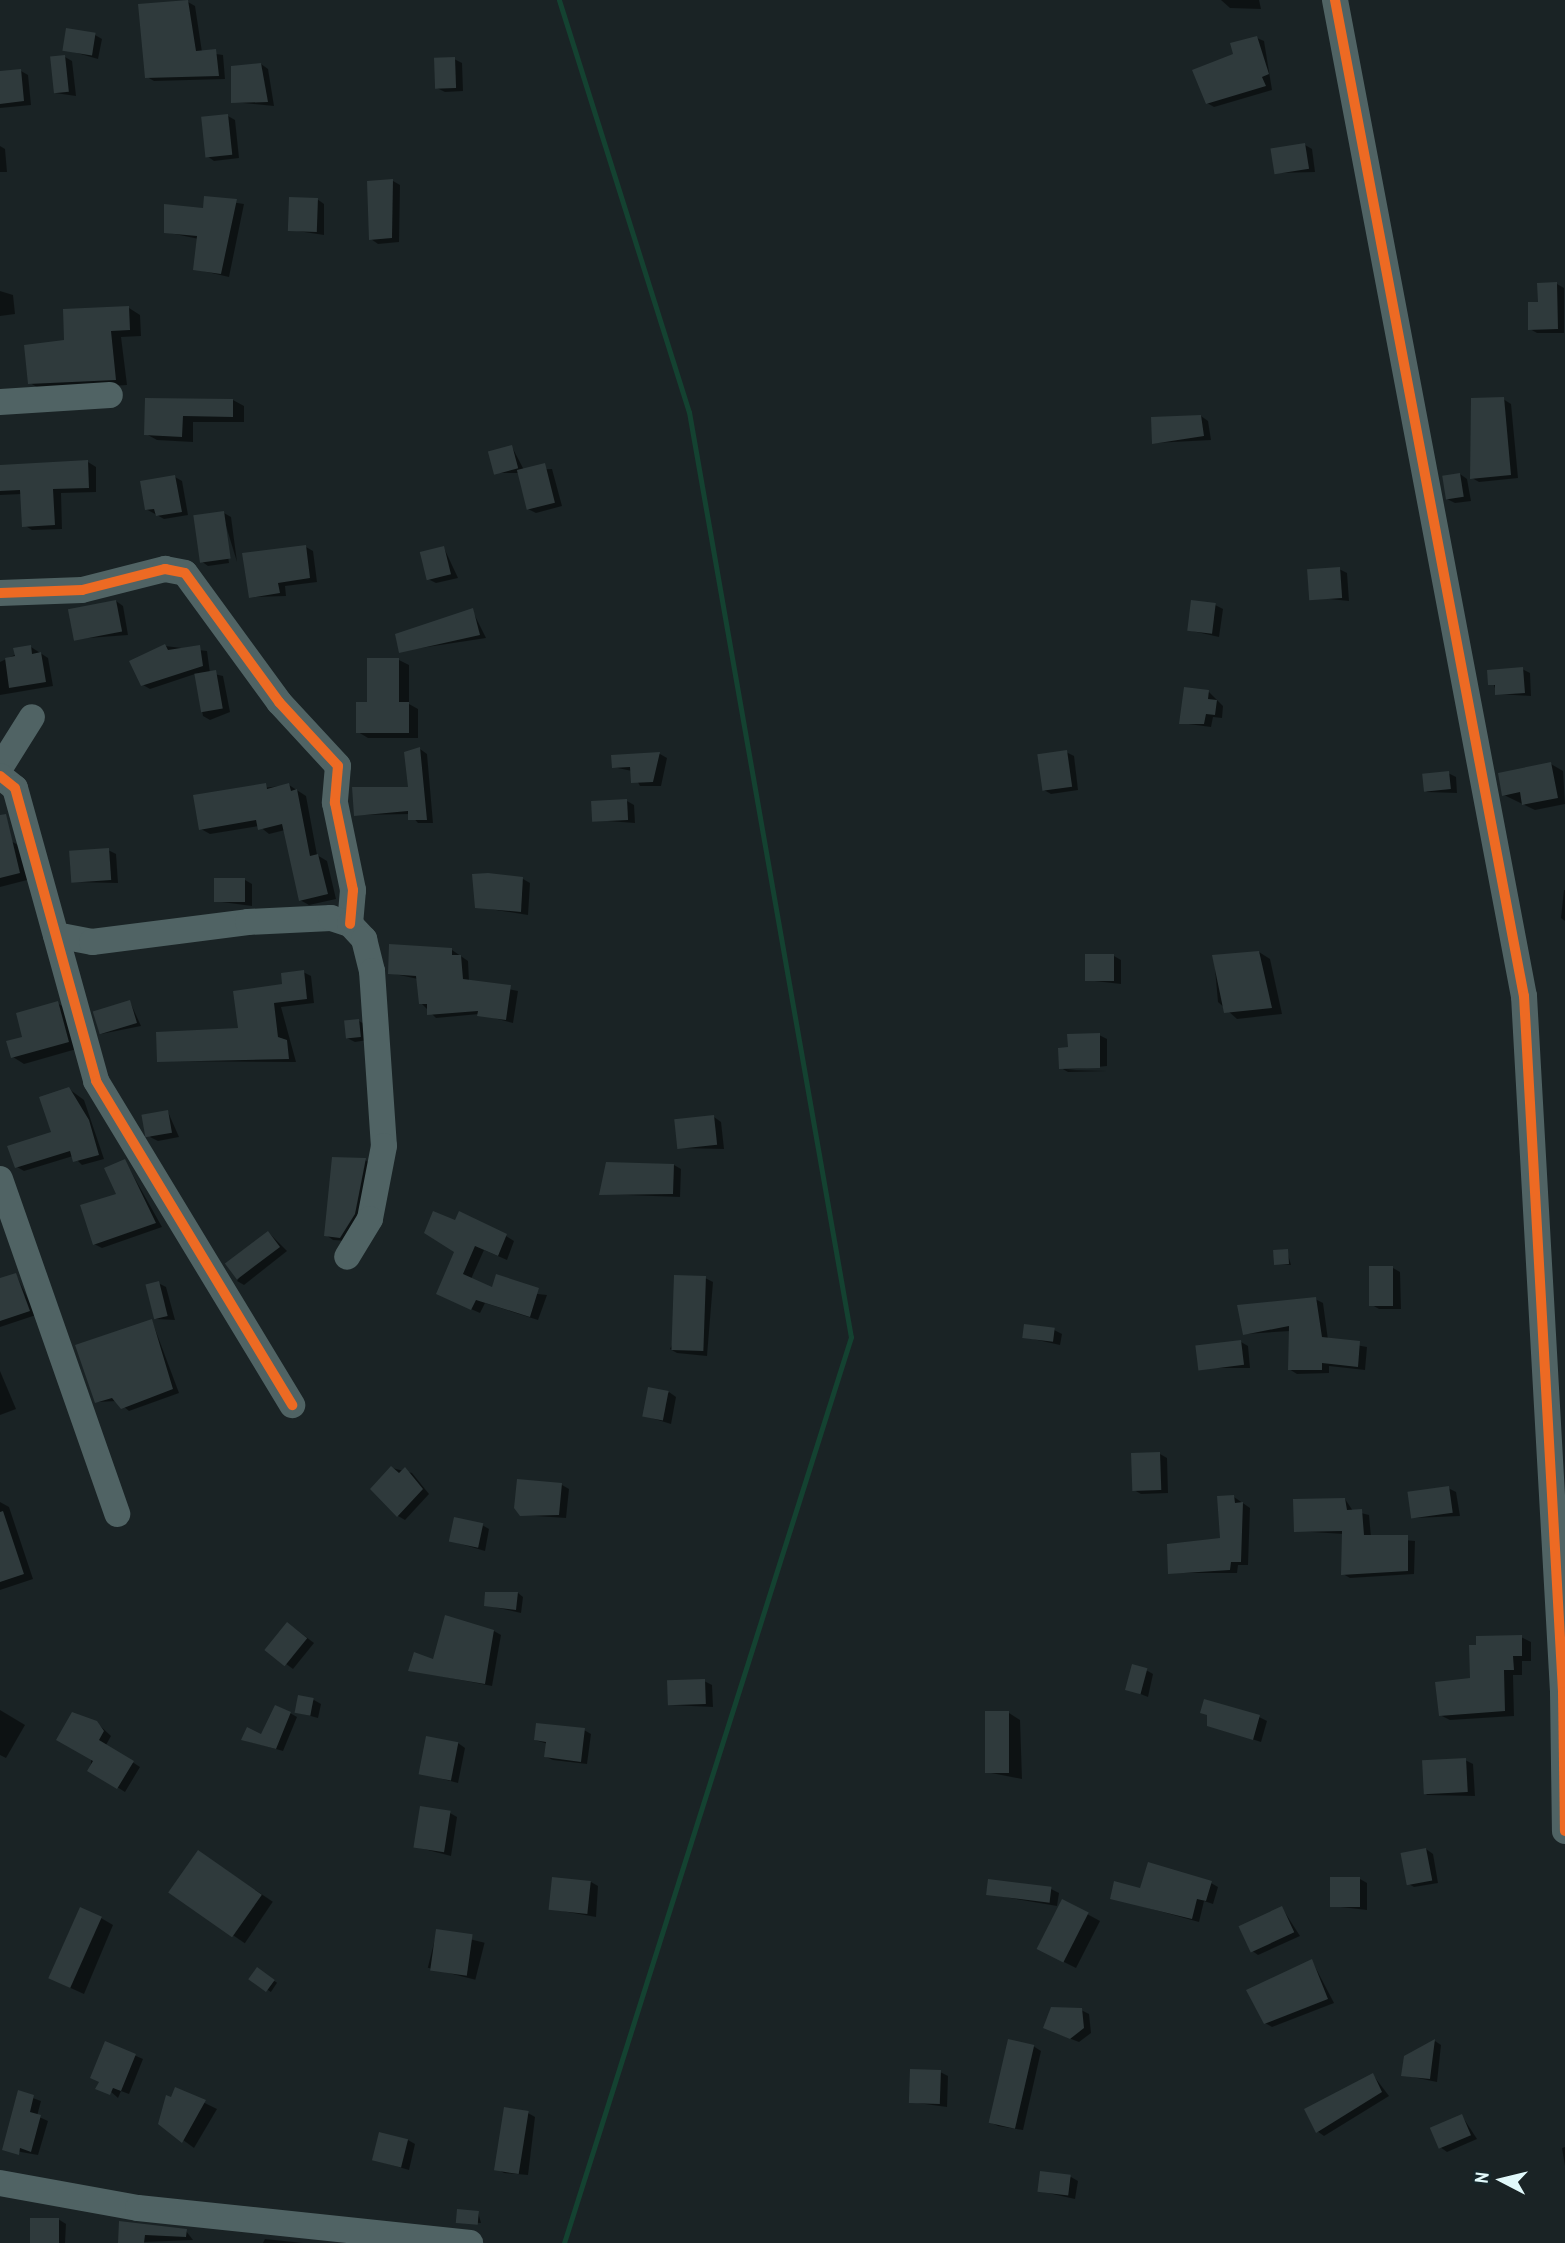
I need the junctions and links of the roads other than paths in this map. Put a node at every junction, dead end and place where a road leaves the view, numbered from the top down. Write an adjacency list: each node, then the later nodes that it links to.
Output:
1 (1335, 0): 14 (street)
2 (110, 396): 3 (street)
3 (0, 402)
4 (0, 593): 8 (street)
5 (32, 717): 6 (street)
6 (0, 768)
7 (0, 776): 9 (street)
8 (350, 924): 9 (street); 11 (street)
9 (56, 935): 12 (street)
10 (0, 1179): 13 (street)
11 (347, 1257)
12 (292, 1405)
13 (117, 1514)
14 (1565, 1831)
15 (0, 2183): 16 (street)
16 (470, 2243)

